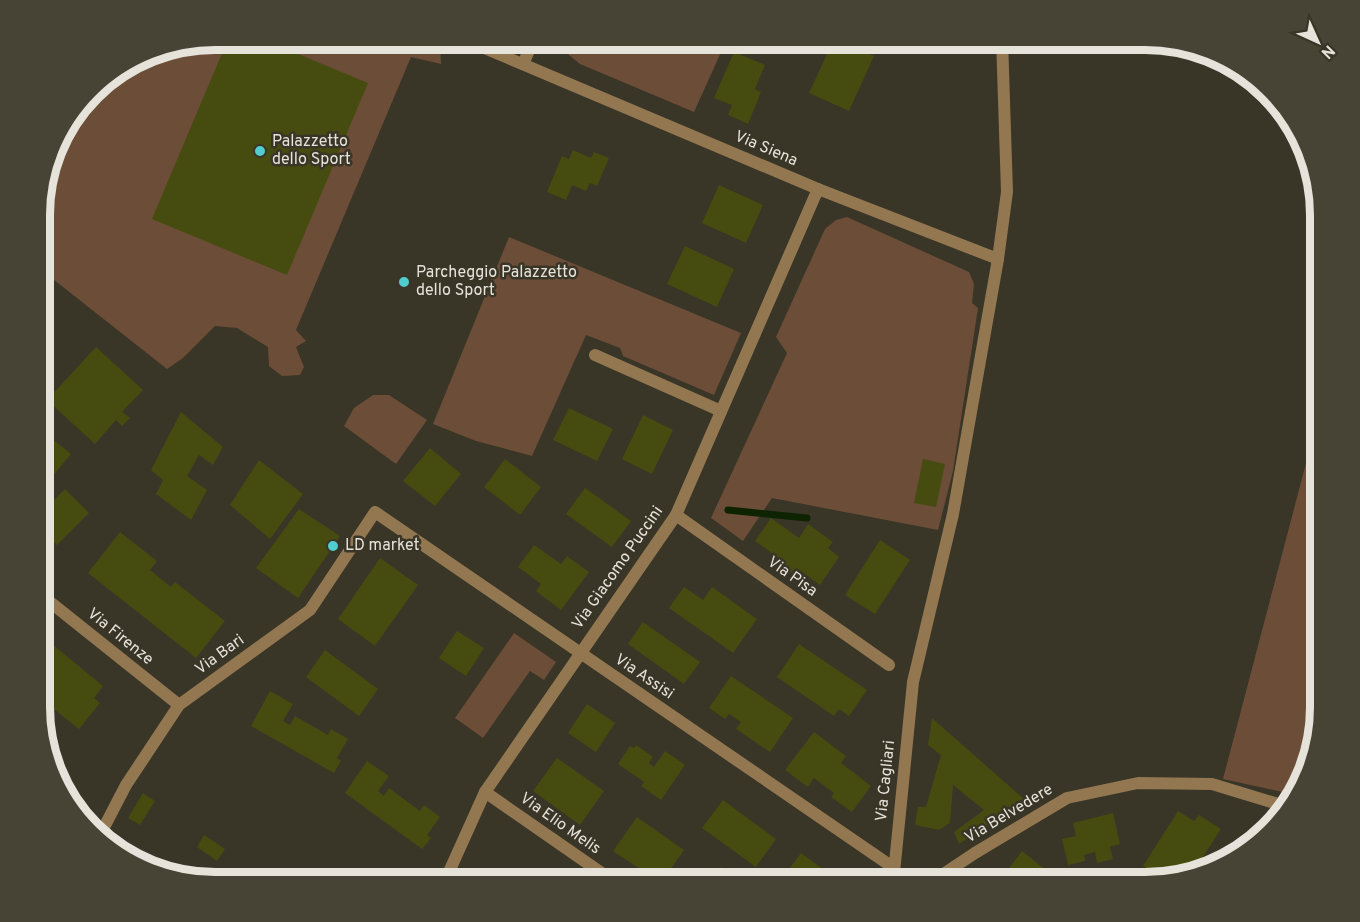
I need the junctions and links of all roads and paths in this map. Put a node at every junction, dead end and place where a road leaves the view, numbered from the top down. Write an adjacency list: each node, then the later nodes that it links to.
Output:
1 (489, 50): 4 (street, Via Siena)
2 (529, 50): 4 (street)
3 (1002, 50): 6 (street, Via Cagliari)
4 (523, 64): 5 (street, Via Siena)
5 (818, 189): 6 (street, Via Siena); 8 (street, Via Giacomo Puccini)
6 (998, 259): 18 (street, Via Cagliari)
7 (595, 355): 8 (street)
8 (722, 411): 10 (street, Via Giacomo Puccini)
9 (375, 512): 12 (street, Via Assisi); 14 (street, Via Bari)
10 (676, 515): 12 (street, Via Giacomo Puccini); 13 (street, Via Pisa)
11 (50, 602): 14 (street, Via Firenze)
12 (579, 653): 15 (street, Via Giacomo Puccini); 18 (street, Via Assisi)
13 (889, 665)
14 (179, 705): 17 (street, Via Bari)
15 (485, 792): 19 (street, Via Giacomo Puccini); 20 (street, Via Elio Melis)
16 (1279, 804): 22 (street, Via Belvedere)
17 (103, 829)
18 (894, 868): 21 (street, Via Cagliari)
19 (449, 872)
20 (600, 872)
21 (894, 872)
22 (946, 872)

